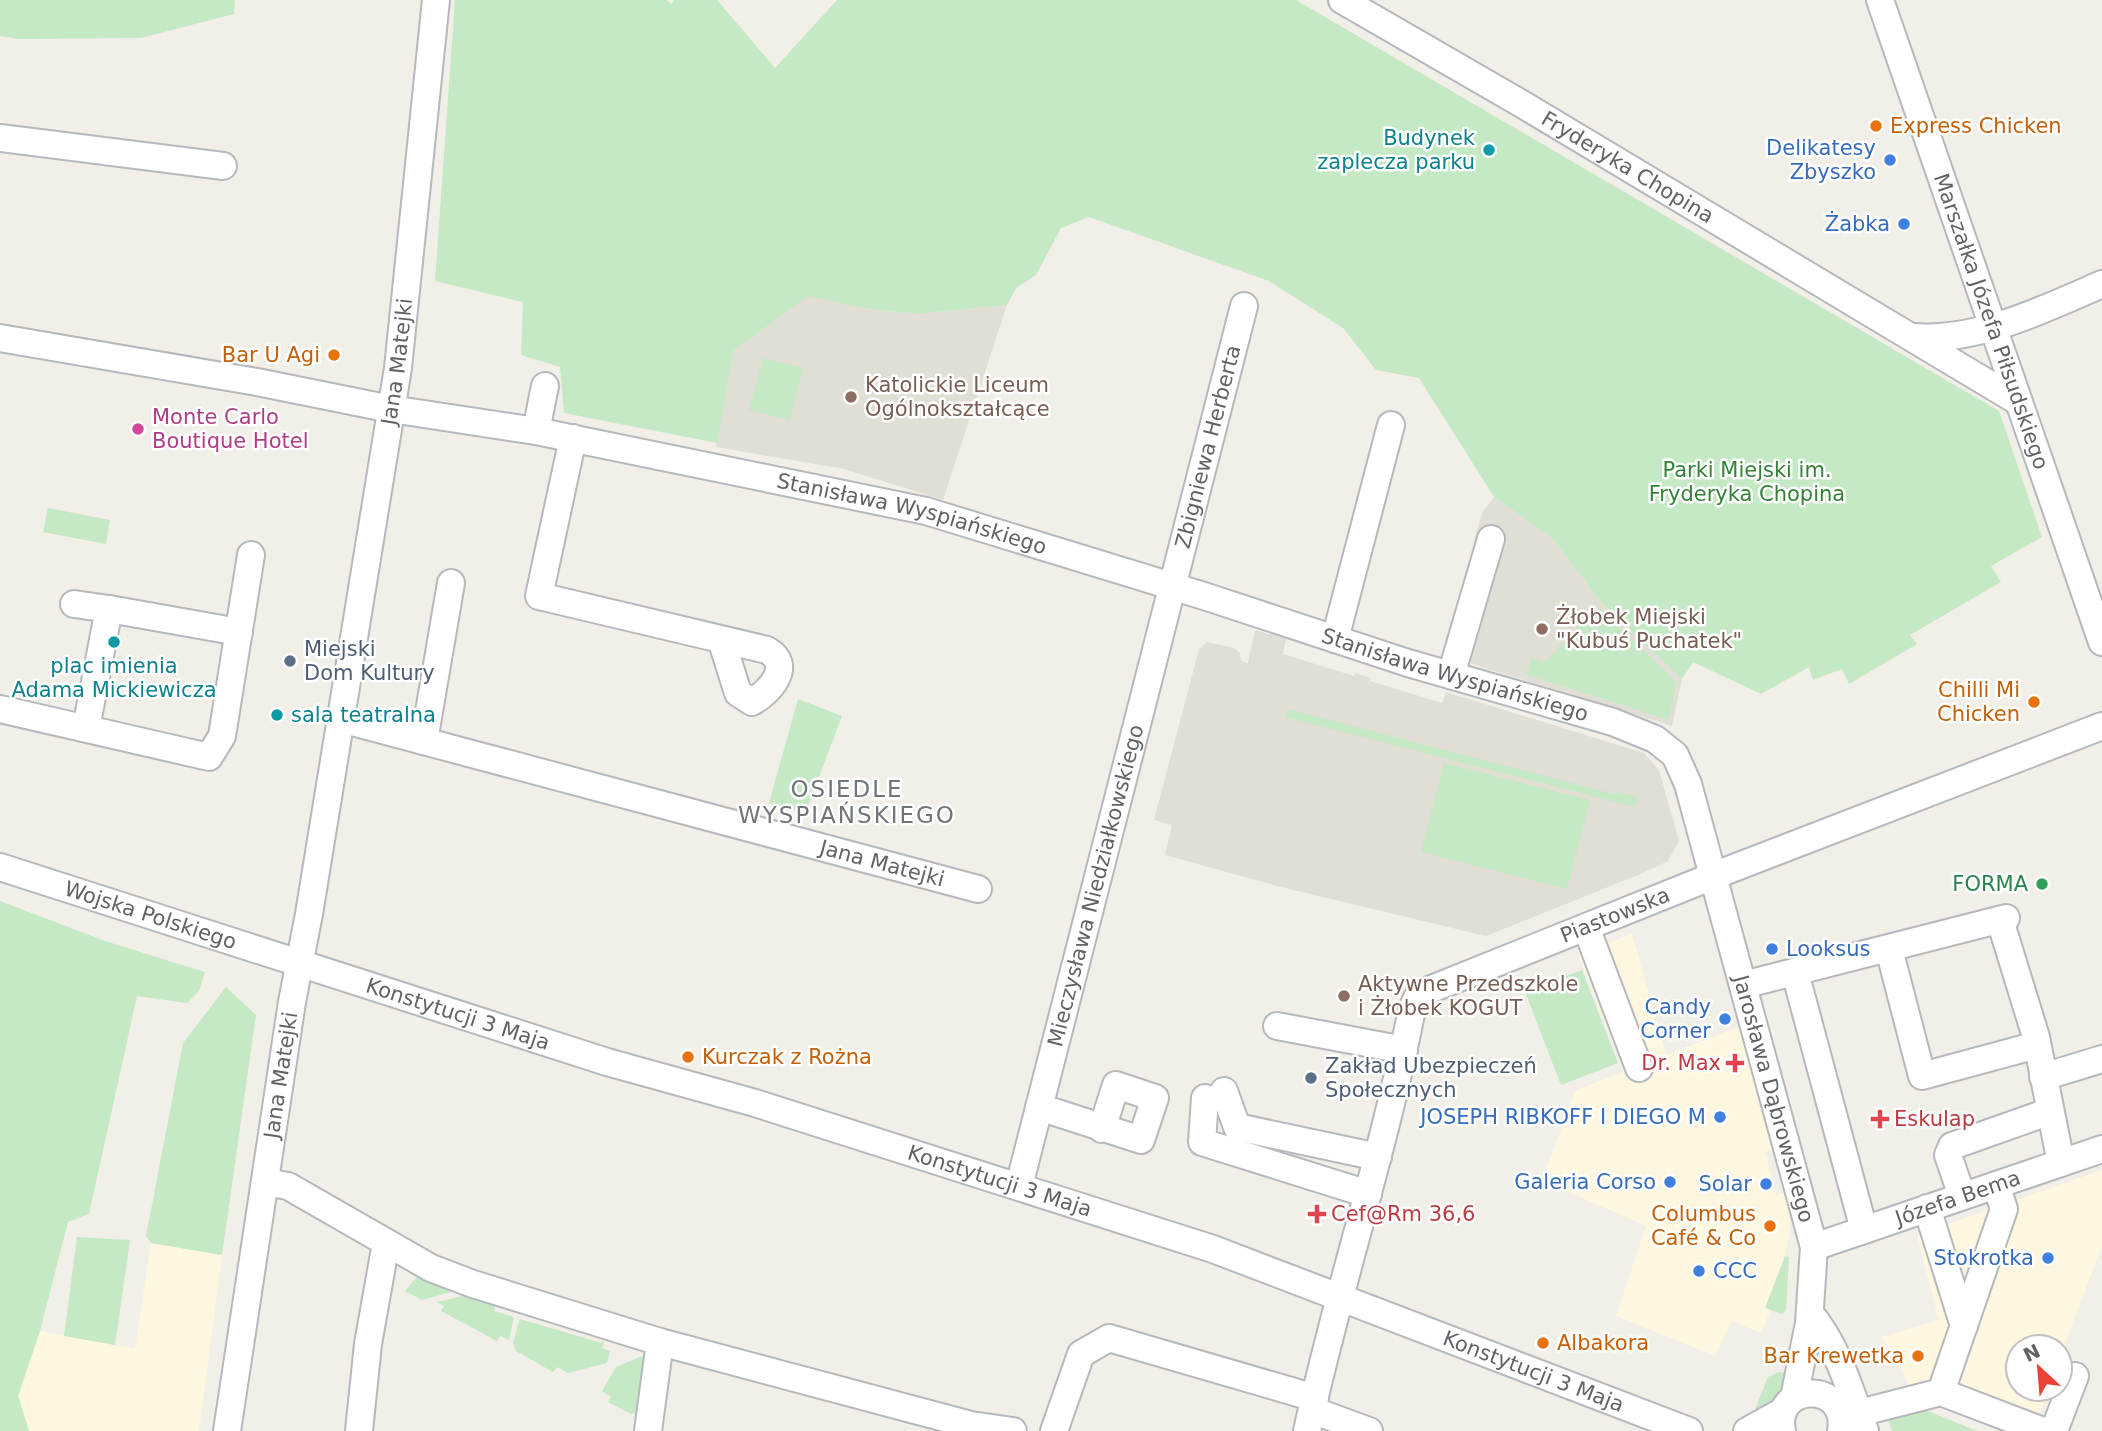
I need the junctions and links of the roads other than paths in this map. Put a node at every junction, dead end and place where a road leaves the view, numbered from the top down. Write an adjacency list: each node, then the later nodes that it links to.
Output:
1 (436, 0): 14 (street, Jana Matejki)
2 (1342, 0): 9 (street, Fryderyka Chopina)
3 (1880, 0): 8 (street, Marszałka Józefa Piłsudskiego)
4 (0, 138): 5 (street)
5 (223, 166)
6 (2102, 284): 8 (street)
7 (1244, 306): 21 (street, Zbigniewa Herberta)
8 (1992, 327): 9 (street); 11 (street); 13 (street, Marszałka Józefa Piłsudskiego)
9 (1912, 337): 11 (street, Fryderyka Chopina)
10 (0, 338): 14 (street, Stanisława Wyspiańskiego)
11 (1951, 360): 13 (street, Fryderyka Chopina)
12 (545, 386): 16 (street)
13 (2019, 402): 27 (street, Marszałka Józefa Piłsudskiego)
14 (391, 409): 16 (street, Stanisława Wyspiańskiego); 30 (street, Jana Matejki)
15 (1391, 425): 26 (street)
16 (536, 430): 17 (street, Stanisława Wyspiańskiego)
17 (573, 438): 21 (street, Stanisława Wyspiańskiego); 25 (street)
18 (1491, 539): 28 (street)
19 (251, 555): 24 (street)
20 (452, 583): 33 (street)
21 (1173, 587): 26 (street, Stanisława Wyspiańskiego); 48 (street, Mieczysława Niedziałkowskiego)
22 (74, 604): 23 (street)
23 (109, 609): 24 (street); 32 (street)
24 (239, 632): 32 (street)
25 (721, 639)
26 (1335, 639): 28 (street, Stanisława Wyspiańskiego)
27 (2102, 642)
28 (1451, 676): 35 (street, Stanisława Wyspiańskiego)
29 (0, 709): 32 (street)
30 (341, 719): 33 (street, Jana Matejki); 39 (street, Jana Matejki)
31 (2102, 726): 35 (street, Piastowska)
32 (86, 728)
33 (424, 741): 36 (street, Jana Matejki)
34 (0, 867): 39 (street, Wojska Polskiego)
35 (1713, 876): 37 (street, Piastowska); 41 (street, Jarosława Dąbrowskiego)
36 (978, 889)
37 (1586, 926): 44 (street, Piastowska); 46 (street)
38 (1889, 949): 40 (street); 43 (street); 43 (street)
39 (300, 965): 54 (street, Jana Matejki); 56 (street, Konstytucji 3 Maja)
40 (1795, 972): 41 (street); 60 (street)
41 (1743, 985): 62 (street, Jarosława Dąbrowskiego)
42 (1277, 1026): 44 (street)
43 (2037, 1045): 47 (street)
44 (1404, 1050): 52 (street, Piastowska)
45 (2102, 1059): 47 (street)
46 (1639, 1068)
47 (2043, 1077): 49 (street)
48 (1039, 1107): 50 (street); 56 (street, Mieczysława Niedziałkowskiego)
49 (2048, 1112): 53 (street); 58 (street)
50 (1102, 1129)
51 (2102, 1149): 53 (street, Józefa Bema)
52 (1378, 1157): 57 (street, Piastowska); 57 (street)
53 (2061, 1163): 55 (street, Józefa Bema)
54 (265, 1182): 61 (street); 74 (street, Jana Matejki)
55 (1996, 1185): 58 (street, Józefa Bema); 65 (street)
56 (1018, 1186): 63 (street, Konstytucji 3 Maja)
57 (1368, 1194): 63 (street, Piastowska)
58 (1962, 1196): 59 (street, Józefa Bema)
59 (1927, 1208): 60 (street, Józefa Bema); 65 (street)
60 (1864, 1230): 62 (street, Józefa Bema)
61 (386, 1243): 66 (street); 75 (street)
62 (1814, 1247): 64 (street, Jarosława Dąbrowskiego)
63 (1339, 1297): 70 (street, Piastowska); 80 (street, Konstytucji 3 Maja)
64 (1810, 1318): 69 (street, Jarosława Dąbrowskiego); 71 (street, Jarosława Dąbrowskiego); 72 (street)
65 (1964, 1326): 68 (street)
66 (660, 1342): 73 (street); 76 (street)
67 (2075, 1376): 83 (street)
68 (1941, 1392): 72 (street); 82 (street)
69 (1833, 1402): 71 (street); 72 (street, Jarosława Dąbrowskiego)
70 (1311, 1413): 78 (street); 79 (street)
71 (1786, 1413): 81 (street)
72 (1850, 1427)
73 (970, 1428): 77 (street)
74 (226, 1431)
75 (359, 1431)
76 (648, 1431)
77 (1013, 1431)
78 (1054, 1431)
79 (1369, 1431)
80 (1689, 1431)
81 (1747, 1431)
82 (2043, 1431)
83 (2054, 1431)

